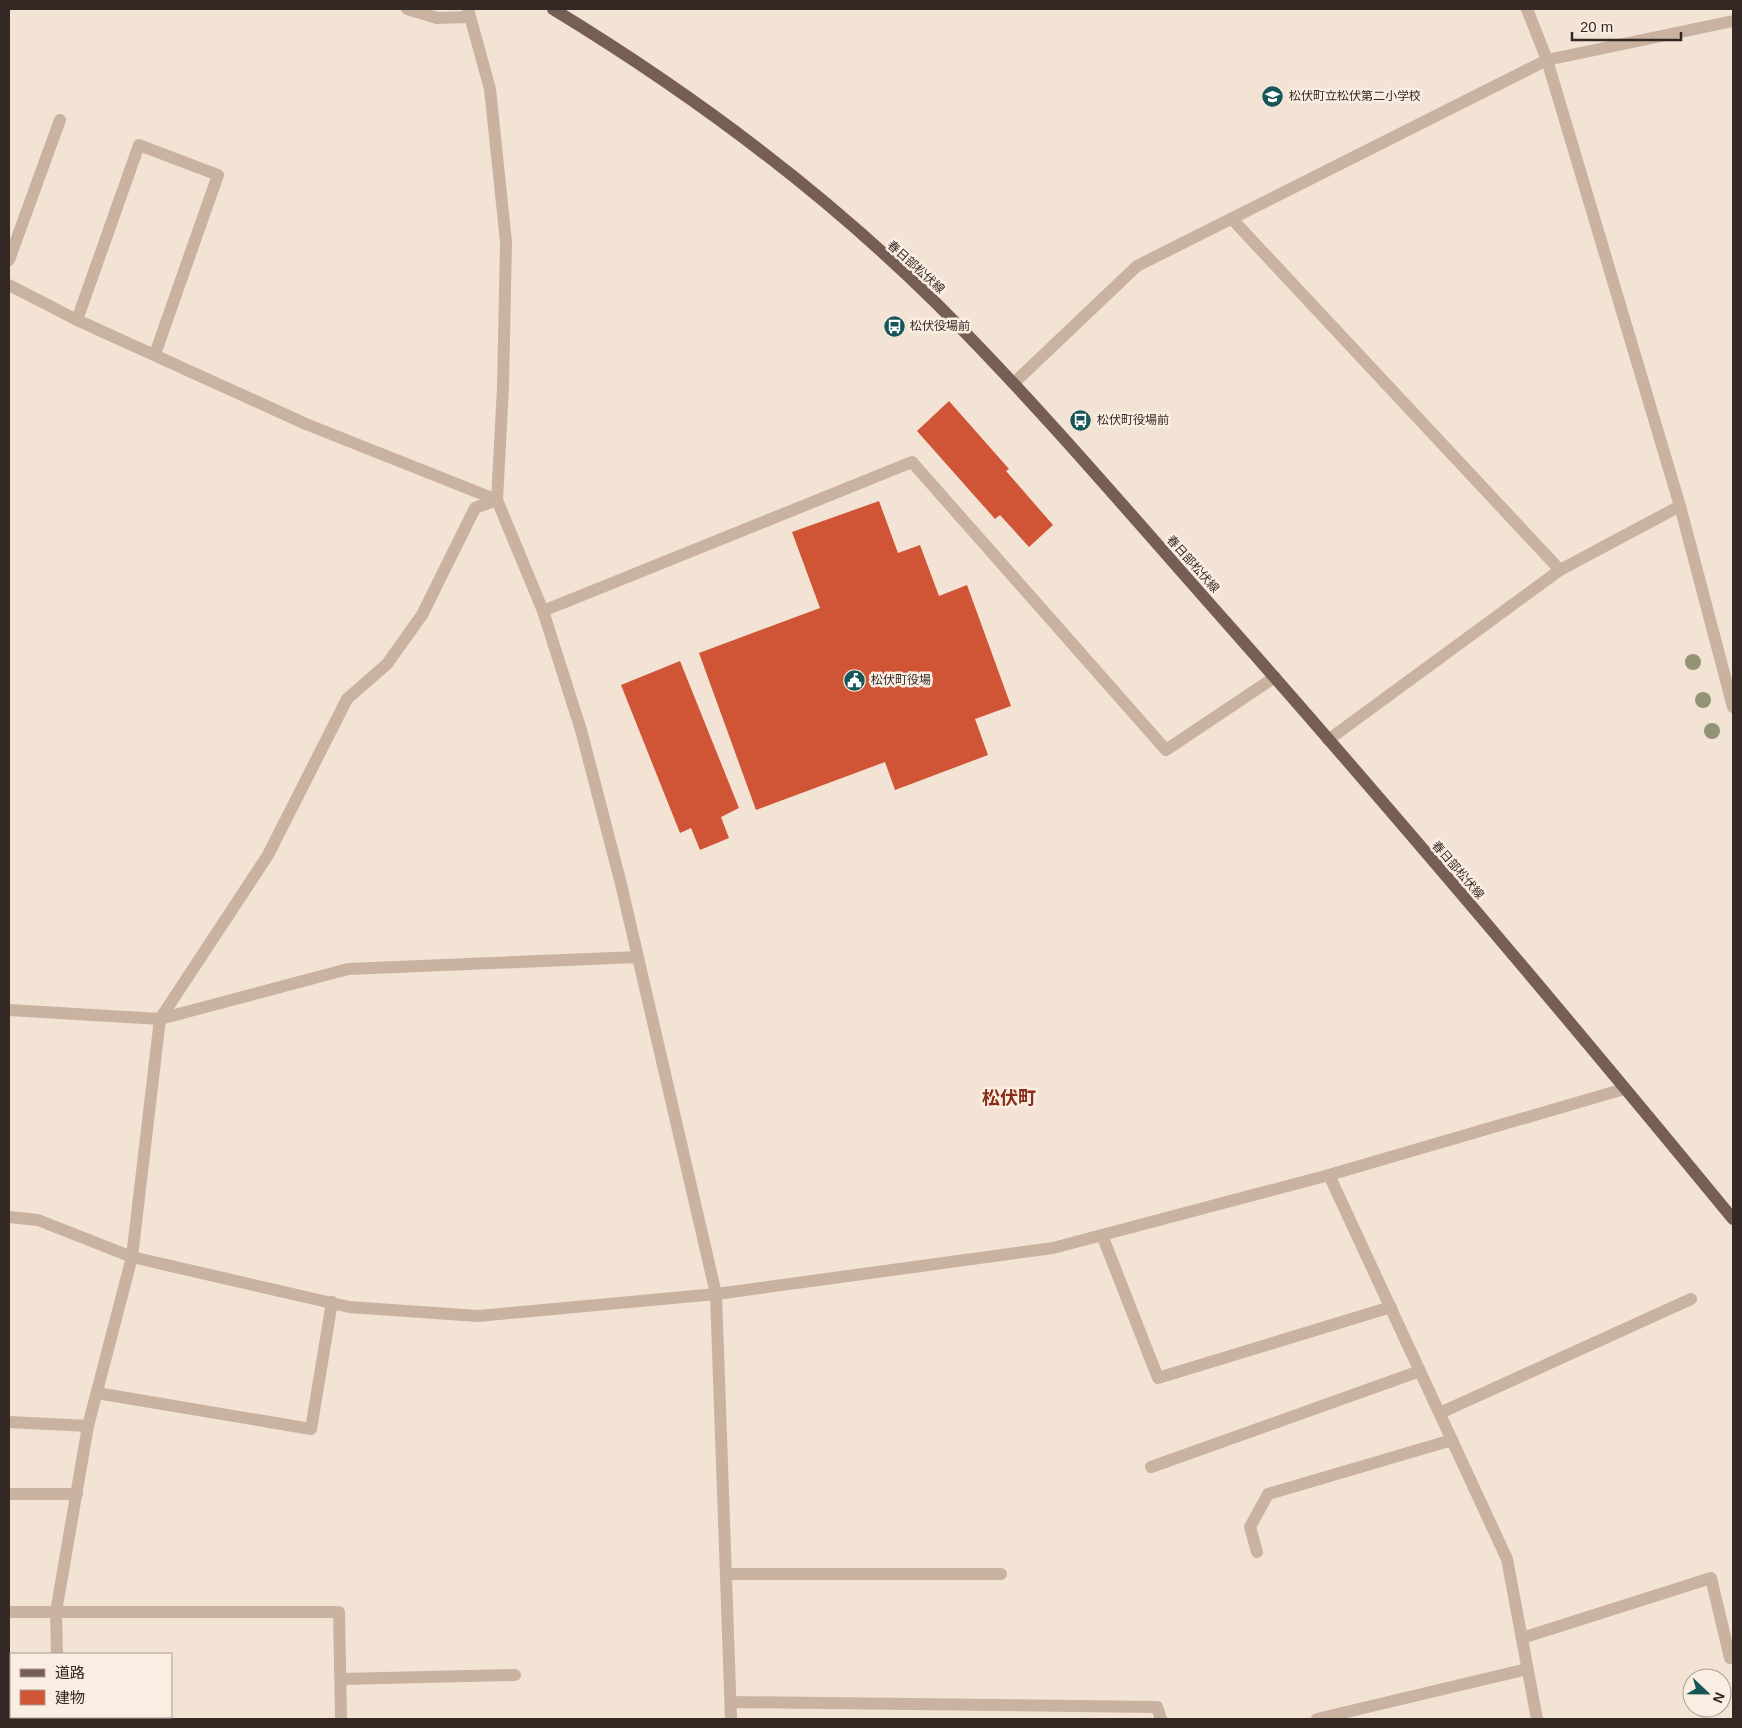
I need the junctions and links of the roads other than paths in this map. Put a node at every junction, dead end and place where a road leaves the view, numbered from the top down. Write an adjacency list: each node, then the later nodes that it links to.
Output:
1 (407, 9): 4 (street)
2 (553, 9): 13 (main road, 春日部松伏線)
3 (1527, 9): 6 (street)
4 (468, 13): 14 (street)
5 (1733, 21): 6 (street)
6 (1547, 60): 8 (street); 15 (street)
7 (60, 120): 9 (street)
8 (1232, 218): 13 (street); 16 (street)
9 (9, 260)
10 (9, 285): 11 (street)
11 (77, 320): 12 (street); 12 (street)
12 (155, 354): 14 (street)
13 (1014, 383): 18 (main road, 春日部松伏線)
14 (497, 500): 17 (street); 23 (street)
15 (1680, 506): 16 (street); 19 (street)
16 (1560, 570): 20 (street)
17 (543, 611): 18 (street); 21 (street)
18 (1275, 677): 20 (main road, 春日部松伏線)
19 (1733, 707)
20 (1328, 740): 24 (main road, 春日部松伏線)
21 (638, 957): 23 (street); 30 (street)
22 (9, 1010): 23 (street)
23 (160, 1019): 29 (street)
24 (1624, 1088): 25 (street); 27 (main road, 春日部松伏線)
25 (1330, 1175): 28 (street); 33 (street)
26 (9, 1218): 29 (street)
27 (1733, 1219)
28 (1102, 1235): 30 (street); 33 (street)
29 (132, 1257): 32 (street); 35 (street)
30 (716, 1294): 32 (street); 44 (street)
31 (1691, 1299): 36 (street)
32 (332, 1302): 35 (street)
33 (1391, 1307): 34 (street)
34 (1420, 1371): 36 (street); 40 (street)
35 (97, 1393): 38 (street)
36 (1440, 1413): 39 (street)
37 (9, 1422): 38 (street)
38 (88, 1426): 42 (street)
39 (1452, 1440): 43 (street); 48 (street)
40 (1152, 1467)
41 (9, 1494): 42 (street)
42 (76, 1494): 47 (street)
43 (1256, 1552)
44 (726, 1574): 45 (street); 54 (street)
45 (1001, 1574)
46 (9, 1612): 47 (street)
47 (56, 1612): 49 (street); 53 (street)
48 (1522, 1638): 50 (street); 51 (street)
49 (57, 1653)
50 (1730, 1658)
51 (1527, 1669): 58 (street); 59 (street)
52 (515, 1675): 53 (street)
53 (341, 1679): 55 (street)
54 (731, 1702): 56 (street); 57 (street)
55 (341, 1719)
56 (731, 1719)
57 (1161, 1719)
58 (1317, 1719)
59 (1537, 1719)

